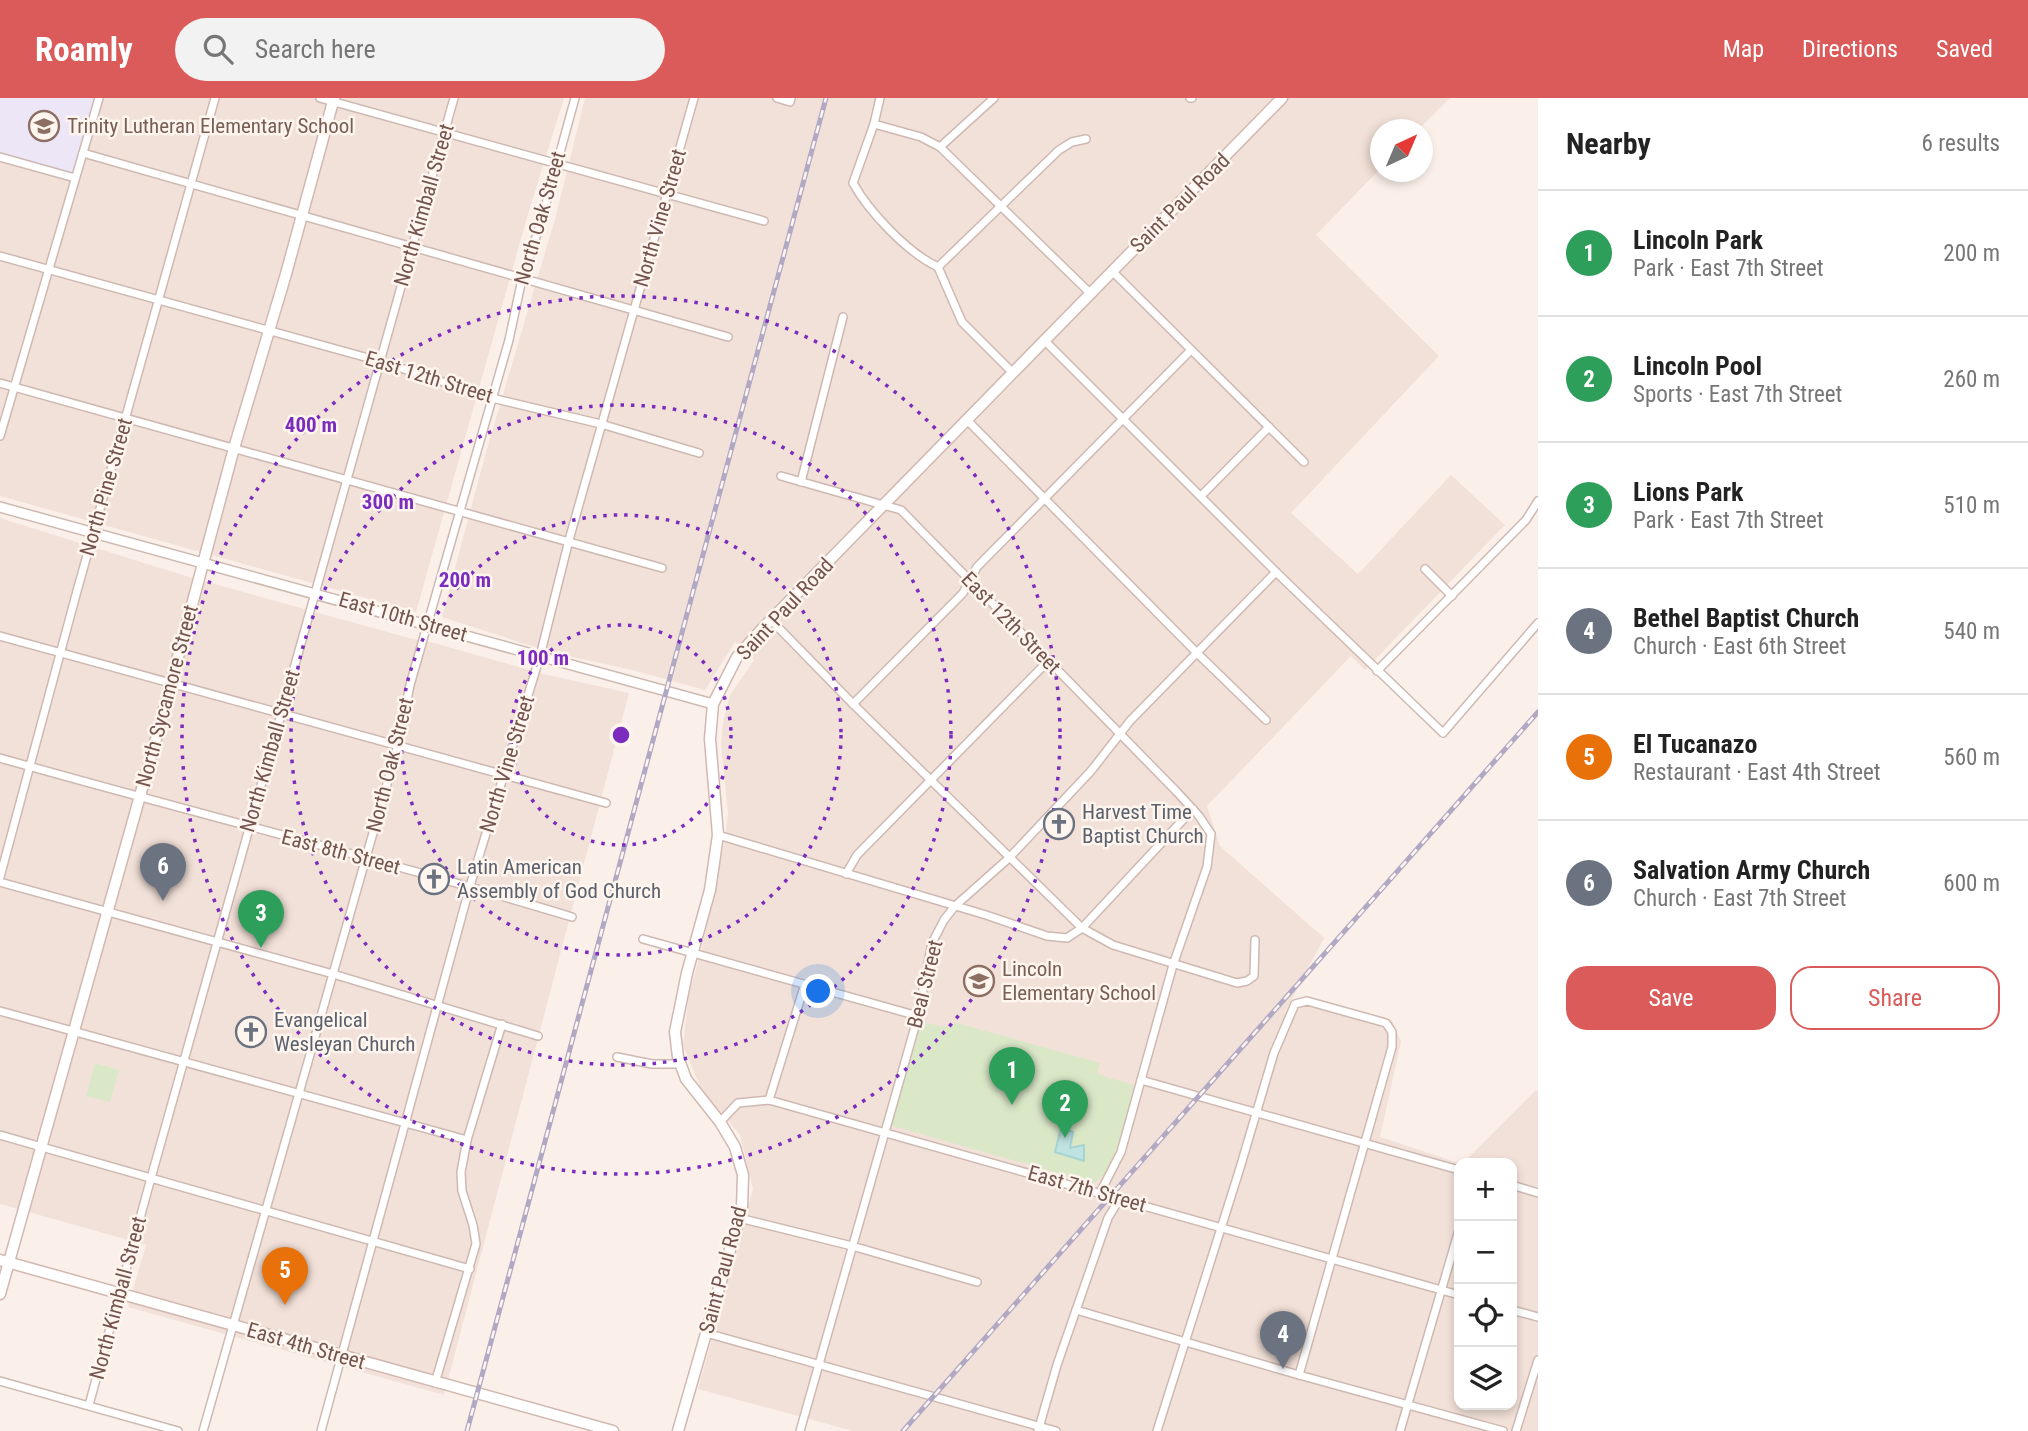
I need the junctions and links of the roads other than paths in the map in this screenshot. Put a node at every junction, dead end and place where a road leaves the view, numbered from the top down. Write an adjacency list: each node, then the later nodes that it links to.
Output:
1 (99, 98): 17 (street)
2 (215, 98): 21 (street, North Pine Street)
3 (320, 98): 11 (street)
4 (454, 98): 14 (street, North Kimball Street)
5 (575, 98): 19 (street, North Oak Street)
6 (694, 98): 22 (street, North Vine Street)
7 (777, 98): 8 (street)
8 (791, 98)
9 (880, 98): 13 (street)
10 (994, 98): 16 (street)
11 (334, 100): 14 (street); 24 (main road, North Sycamore Street)
12 (1275, 100): 30 (main road, Saint Paul Road)
13 (874, 124): 16 (street); 28 (street)
14 (444, 133): 19 (street); 26 (street, North Kimball Street)
15 (1086, 139): 23 (street)
16 (940, 147): 23 (street)
17 (83, 153): 20 (street); 21 (street)
18 (0, 158): 20 (street)
19 (556, 163): 22 (street); 31 (street, North Oak Street)
20 (75, 178): 29 (street)
21 (191, 185): 24 (street); 33 (street, North Pine Street)
22 (667, 194): 25 (street); 34 (street, North Vine Street)
23 (1000, 205): 28 (street); 32 (street)
24 (301, 217): 26 (street); 36 (main road, North Sycamore Street)
25 (764, 221)
26 (412, 247): 31 (street); 40 (street, North Kimball Street)
27 (0, 256): 29 (street, East 12th Street)
28 (938, 267): 41 (street)
29 (47, 270): 33 (street, East 12th Street); 43 (street)
30 (1113, 272): 32 (main road, Saint Paul Road); 39 (street)
31 (522, 279): 34 (street); 44 (street, North Oak Street)
32 (1091, 294): 38 (main road, Saint Paul Road)
33 (159, 300): 36 (street, East 12th Street); 45 (street, North Pine Street)
34 (633, 312): 37 (street); 48 (street, North Vine Street)
35 (843, 317): 56 (street)
36 (268, 331): 40 (street, East 12th Street); 51 (main road, North Sycamore Street)
37 (728, 337)
38 (1045, 341): 41 (main road, Saint Paul Road); 46 (street)
39 (1191, 350): 46 (street); 49 (street)
40 (379, 361): 44 (street, East 12th Street); 55 (street, North Kimball Street)
41 (1013, 373): 47 (main road, Saint Paul Road)
42 (0, 383): 43 (street)
43 (14, 387): 45 (street); 50 (street)
44 (492, 398): 48 (street, East 12th Street); 62 (street, North Oak Street)
45 (125, 418): 51 (street); 63 (street, North Pine Street)
46 (1123, 419): 57 (street); 58 (street)
47 (967, 420): 58 (street); 60 (main road, Saint Paul Road)
48 (601, 424): 52 (street, East 12th Street); 64 (street, North Vine Street)
49 (1269, 427): 53 (street); 57 (street)
50 (0, 436)
51 (234, 449): 55 (street); 65 (main road, North Sycamore Street)
52 (699, 453)
53 (1304, 462)
54 (781, 476): 56 (street, East 12th Street)
55 (346, 480): 62 (street); 70 (street, North Kimball Street)
56 (801, 482): 60 (street, East 12th Street)
57 (1201, 496): 68 (street)
58 (1044, 499): 69 (street); 77 (street)
59 (1538, 501): 71 (street)
60 (884, 504): 69 (street, East 12th Street); 72 (main road, Saint Paul Road)
61 (0, 507): 63 (street, East 10th Street)
62 (458, 512): 64 (street); 74 (street, North Oak Street)
63 (93, 533): 65 (street, East 10th Street); 76 (street, North Pine Street)
64 (569, 540): 66 (street); 78 (street, North Vine Street)
65 (203, 564): 70 (street, East 10th Street); 81 (main road, North Sycamore Street)
66 (662, 568)
67 (1425, 569): 71 (street)
68 (1276, 572): 77 (street, Beal Street); 80 (street)
69 (969, 579): 79 (street, East 12th Street); 83 (street)
70 (315, 592): 74 (street, East 10th Street); 84 (street, North Kimball Street)
71 (1452, 596): 80 (street)
72 (771, 620): 82 (main road, Saint Paul Road); 83 (street)
73 (1538, 623): 80 (street)
74 (426, 625): 78 (street, East 10th Street); 87 (street, North Oak Street)
75 (0, 636): 76 (street)
76 (60, 651): 81 (street); 89 (street, North Pine Street)
77 (1197, 653): 85 (street); 86 (street, Beal Street)
78 (540, 656): 82 (street, East 10th Street); 90 (street, North Vine Street)
79 (1048, 661): 86 (street, East 12th Street); 91 (street)
80 (1377, 671)
81 (171, 683): 84 (street); 92 (main road, North Sycamore Street)
82 (713, 704): 96 (main road, Saint Paul Road)
83 (853, 704): 91 (street)
84 (281, 713): 87 (street); 95 (street, North Kimball Street)
85 (1266, 720)
86 (1120, 734): 94 (street, East 12th Street); 97 (street, Beal Street)
87 (398, 745): 90 (street); 98 (street, North Oak Street)
88 (0, 758): 89 (street, East 8th Street)
89 (30, 766): 92 (street, East 8th Street); 100 (street, North Pine Street)
90 (504, 774): 93 (street); 101 (street, North Vine Street)
91 (931, 781): 97 (street); 99 (street)
92 (139, 798): 95 (street, East 8th Street); 103 (main road, North Sycamore Street)
93 (606, 803)
94 (1193, 809): 105 (street); 110 (street, East 12th Street)
95 (249, 828): 98 (street, East 8th Street); 108 (street, North Kimball Street)
96 (718, 835): 99 (street); 109 (main road, Saint Paul Road)
97 (1009, 858): 102 (street, Beal Street); 105 (street)
98 (366, 859): 101 (street, East 8th Street); 111 (street, North Oak Street)
99 (846, 874): 102 (street)
100 (0, 879): 103 (street)
101 (470, 886): 104 (street, East 8th Street); 113 (street, North Vine Street)
102 (955, 906): 105 (street); 115 (street, Beal Street)
103 (106, 911): 108 (street); 117 (main road, North Sycamore Street)
104 (572, 917)
105 (1082, 929): 110 (street)
106 (643, 939): 109 (street)
107 (1255, 940): 110 (street)
108 (217, 942): 111 (street); 120 (street, North Kimball Street)
109 (692, 953): 112 (street); 121 (main road, Saint Paul Road)
110 (1173, 965): 122 (street)
111 (333, 974): 113 (street); 123 (street, North Oak Street)
112 (805, 984): 115 (street); 124 (street)
113 (438, 1005): 116 (street); 127 (street, North Vine Street)
114 (0, 1011): 117 (street)
115 (918, 1016): 128 (street, Beal Street)
116 (502, 1024): 118 (street); 130 (street)
117 (73, 1031): 120 (street); 132 (main road, North Sycamore Street)
118 (538, 1036)
119 (617, 1057): 121 (street)
120 (183, 1062): 123 (street); 134 (street, North Kimball Street)
121 (681, 1064): 126 (main road, Saint Paul Road)
122 (1142, 1080): 125 (street); 136 (street)
123 (299, 1094): 127 (street); 139 (street, North Oak Street)
124 (769, 1100): 126 (street, East 7th Street); 128 (street, East 7th Street)
125 (1255, 1112): 131 (street); 131 (street); 141 (street)
126 (720, 1122): 140 (main road, Saint Paul Road)
127 (406, 1123): 130 (street); 142 (street, North Vine Street)
128 (884, 1132): 136 (street, East 7th Street); 143 (street, Beal Street)
129 (0, 1135): 132 (street)
130 (467, 1140): 147 (street)
131 (1366, 1142): 133 (street); 145 (street)
132 (41, 1147): 134 (street); 146 (main road, North Sycamore Street)
133 (1454, 1168)
134 (151, 1178): 139 (street); 150 (street, North Kimball Street)
135 (1517, 1187): 137 (street)
136 (1100, 1193): 138 (street, East 7th Street)
137 (1538, 1193)
138 (1120, 1198): 141 (street, East 7th Street); 153 (street)
139 (266, 1210): 142 (street); 156 (street, North Oak Street)
140 (739, 1218): 143 (street); 157 (main road, Saint Paul Road)
141 (1222, 1228): 145 (street, East 7th Street); 158 (street)
142 (373, 1241): 147 (street); 159 (street, North Vine Street)
143 (852, 1245): 148 (street); 161 (street, Beal Street)
144 (1454, 1247): 149 (street)
145 (1332, 1258): 149 (street, East 7th Street); 162 (street)
146 (5, 1261): 150 (main road, East 4th Street); 151 (main road, North Sycamore Street)
147 (470, 1269): 164 (street)
148 (977, 1282)
149 (1441, 1290): 152 (street, East 7th Street); 166 (street)
150 (120, 1293): 156 (main road, East 4th Street); 165 (street, North Kimball Street)
151 (0, 1294)
152 (1454, 1294)
153 (1076, 1310): 158 (street); 167 (street)
154 (1517, 1312): 155 (street)
155 (1538, 1318)
156 (233, 1325): 159 (main road, East 4th Street); 169 (street, North Oak Street)
157 (706, 1333): 161 (street); 172 (main road, Saint Paul Road)
158 (1185, 1342): 162 (street); 175 (street)
159 (342, 1356): 164 (main road, East 4th Street); 170 (street, North Vine Street)
160 (1538, 1360): 178 (street)
161 (818, 1364): 167 (street); 173 (street, Beal Street)
162 (1299, 1375): 166 (street)
163 (0, 1381): 165 (street)
164 (435, 1382): 171 (main road, East 4th Street)
165 (89, 1405): 168 (street)
166 (1407, 1405): 176 (street); 177 (street)
167 (1039, 1429): 174 (street)
168 (178, 1431)
169 (203, 1431)
170 (321, 1431)
171 (613, 1431)
172 (678, 1431)
173 (800, 1431)
174 (1056, 1431)
175 (1157, 1431)
176 (1400, 1431)
177 (1503, 1431)
178 (1516, 1431)

